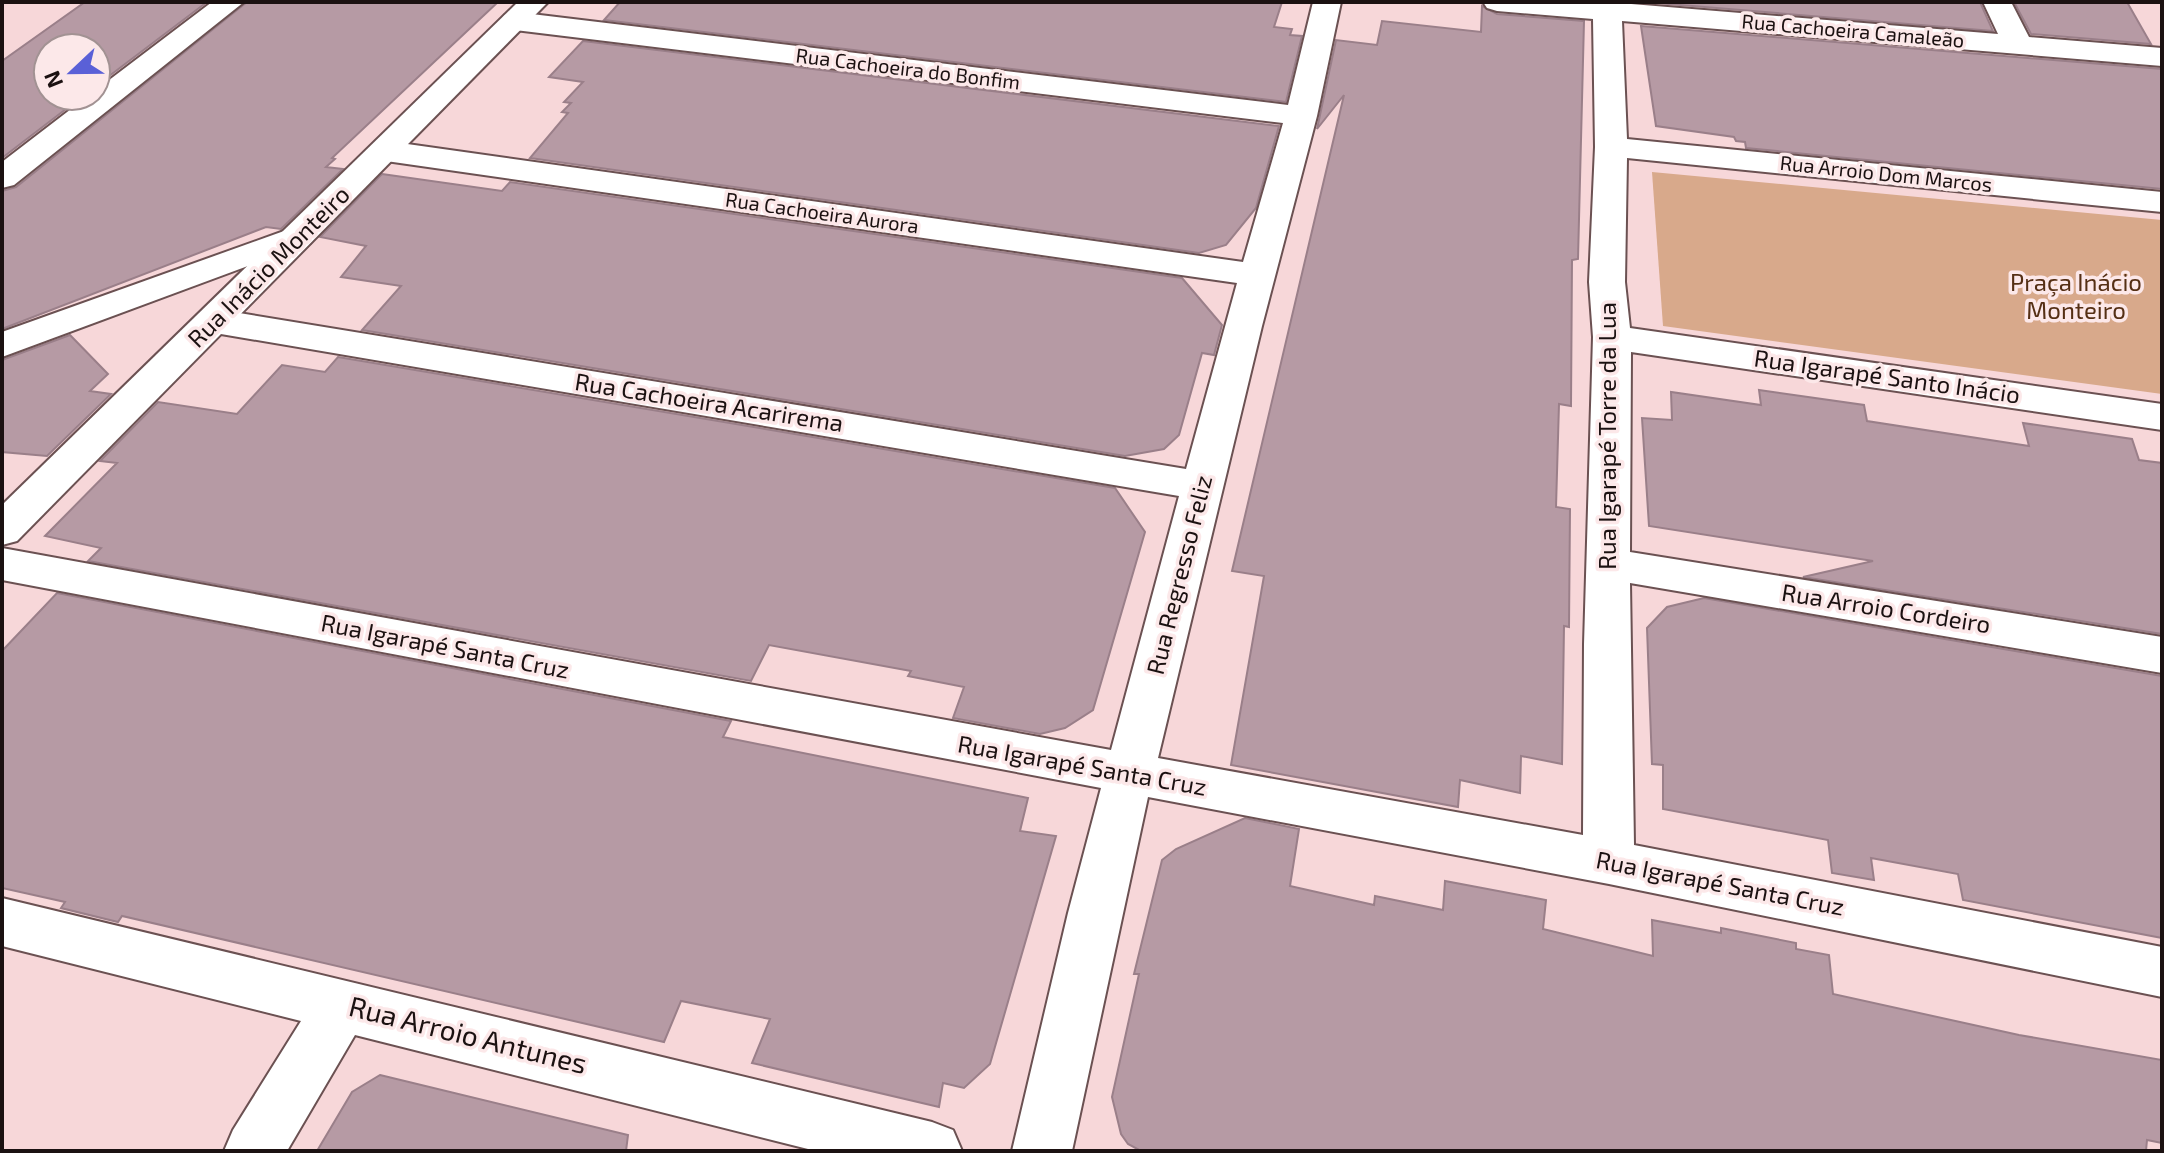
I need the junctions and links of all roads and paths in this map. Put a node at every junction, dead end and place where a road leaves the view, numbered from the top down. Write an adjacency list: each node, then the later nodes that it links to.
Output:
1 (230, 2): 12 (street)
2 (1327, 2): 9 (street, Rua Regresso Feliz)
3 (1497, 2): 5 (street, Rua Cachoeira Camaleão)
4 (1997, 2): 7 (street)
5 (1607, 11): 7 (street, Rua Cachoeira Camaleão); 10 (street, Rua Igarapé Torre da Lua)
6 (525, 12): 9 (street, Rua Cachoeira do Bonfim); 11 (street, Rua Inácio Monteiro)
7 (2018, 45): 8 (street, Rua Cachoeira Camaleão)
8 (2162, 57)
9 (1301, 116): 15 (street, Rua Regresso Feliz)
10 (1611, 147): 13 (street, Rua Arroio Dom Marcos); 17 (street, Rua Igarapé Torre da Lua)
11 (386, 151): 14 (street, Rua Inácio Monteiro); 15 (street, Rua Cachoeira Aurora)
12 (2, 178)
13 (2162, 202)
14 (298, 236): 16 (street, Rua Inácio Monteiro); 18 (street)
15 (1257, 275): 20 (street, Rua Regresso Feliz)
16 (215, 321): 20 (street, Rua Cachoeira Acarirema); 21 (street, Rua Inácio Monteiro)
17 (1612, 337): 19 (street, Rua Igarapé Santo Inácio); 23 (street, Rua Igarapé Torre da Lua)
18 (2, 345)
19 (2162, 417)
20 (1203, 486): 25 (street, Rua Regresso Feliz)
21 (2, 530)
22 (2, 564): 25 (street, Rua Igarapé Santa Cruz)
23 (1609, 564): 24 (street, Rua Arroio Cordeiro); 26 (street, Rua Igarapé Torre da Lua)
24 (2162, 655)
25 (1130, 775): 26 (street, Rua Igarapé Santa Cruz); 32 (street, Rua Regresso Feliz)
26 (1609, 862): 28 (street, Rua Igarapé Santa Cruz)
27 (2, 922): 29 (street, Rua Arroio Antunes)
28 (2162, 972)
29 (343, 1003): 30 (street); 31 (street, Rua Arroio Antunes)
30 (254, 1151)
31 (932, 1151)
32 (1042, 1151)

